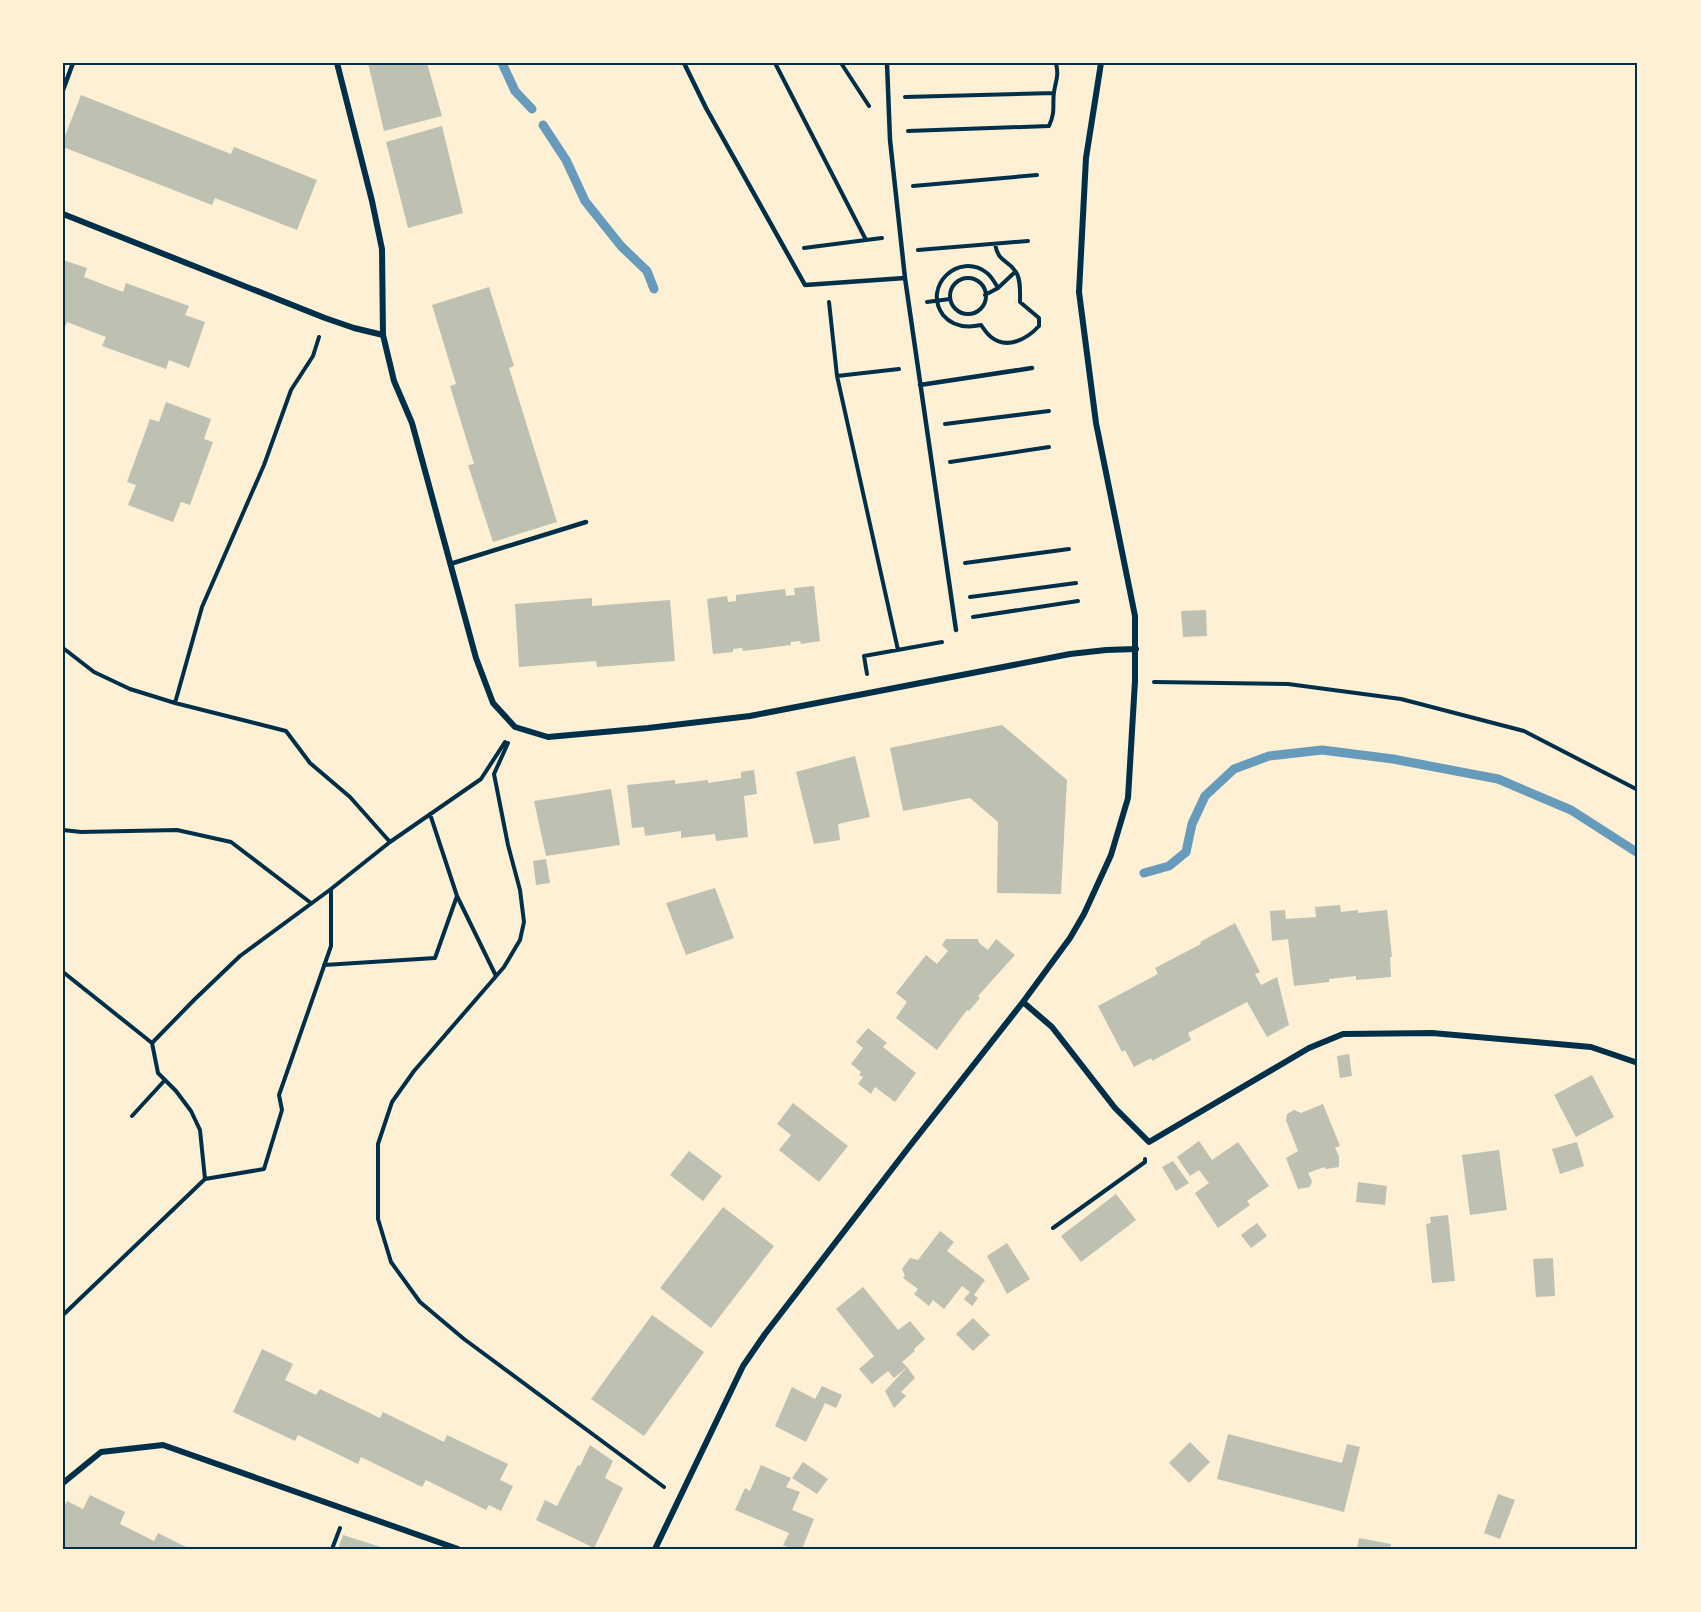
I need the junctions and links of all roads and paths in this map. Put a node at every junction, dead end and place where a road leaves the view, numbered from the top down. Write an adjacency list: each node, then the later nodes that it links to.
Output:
1 (73, 63): 9 (lane)
2 (337, 63): 29 (street)
3 (684, 63): 21 (lane)
4 (775, 63): 18 (path)
5 (841, 63): 13 (path)
6 (887, 63): 11 (lane)
7 (1056, 63): 10 (path)
8 (1101, 63): 48 (street)
9 (63, 90)
10 (1054, 93): 11 (path); 12 (path)
11 (888, 97): 12 (lane)
12 (890, 132): 13 (lane)
13 (890, 140): 15 (lane)
14 (1037, 175): 15 (path)
15 (895, 187): 17 (lane)
16 (63, 214): 28 (street)
17 (901, 236): 18 (path); 22 (lane)
18 (866, 240): 21 (path)
19 (1028, 241): 20 (path)
20 (995, 244): 22 (path); 23 (path)
21 (785, 250): 25 (lane)
22 (903, 251): 24 (lane)
23 (1016, 271): 26 (path); 26 (path)
24 (905, 278): 25 (lane); 30 (lane)
25 (827, 284): 32 (path)
26 (998, 288): 27 (path)
27 (985, 295): 27 (path)
28 (326, 318): 29 (street); 52 (path)
29 (383, 335): 40 (street)
30 (918, 367): 32 (path); 33 (lane)
31 (1032, 368): 33 (lane)
32 (837, 376): 49 (path)
33 (920, 386): 35 (lane)
34 (1049, 411): 35 (path)
35 (926, 426): 37 (lane)
36 (1049, 447): 37 (path)
37 (932, 465): 41 (lane)
38 (586, 522): 40 (lane)
39 (1069, 549): 41 (path)
40 (450, 564): 53 (street)
41 (946, 566): 43 (lane)
42 (1076, 583): 43 (path)
43 (951, 600): 45 (lane)
44 (1078, 601): 45 (path)
45 (954, 620): 46 (lane)
46 (956, 630): 49 (path)
47 (63, 648): 52 (path)
48 (1136, 649): 51 (street); 53 (street)
49 (897, 650): 50 (path)
50 (867, 675)
51 (1135, 681): 54 (path); 64 (street)
52 (175, 703): 57 (path)
53 (515, 727): 55 (path); 63 (path)
54 (1638, 790)
55 (430, 814): 57 (path); 59 (path)
56 (63, 830): 60 (path)
57 (390, 842): 58 (path)
58 (332, 889): 60 (path); 61 (path)
59 (457, 896): 61 (path); 63 (path)
60 (310, 903): 65 (path)
61 (324, 965): 70 (path)
62 (63, 972): 65 (path)
63 (496, 976): 74 (path)
64 (1023, 1002): 69 (street); 74 (street)
65 (152, 1043): 67 (path)
66 (1638, 1063): 69 (street)
67 (165, 1080): 68 (path); 70 (path)
68 (132, 1116)
69 (1149, 1142): 71 (path)
70 (205, 1179): 72 (path)
71 (1053, 1228)
72 (63, 1315)
73 (63, 1483): 77 (street)
74 (679, 1498): 78 (street)
75 (340, 1528): 76 (path)
76 (332, 1549)
77 (458, 1549)
78 (655, 1549)

